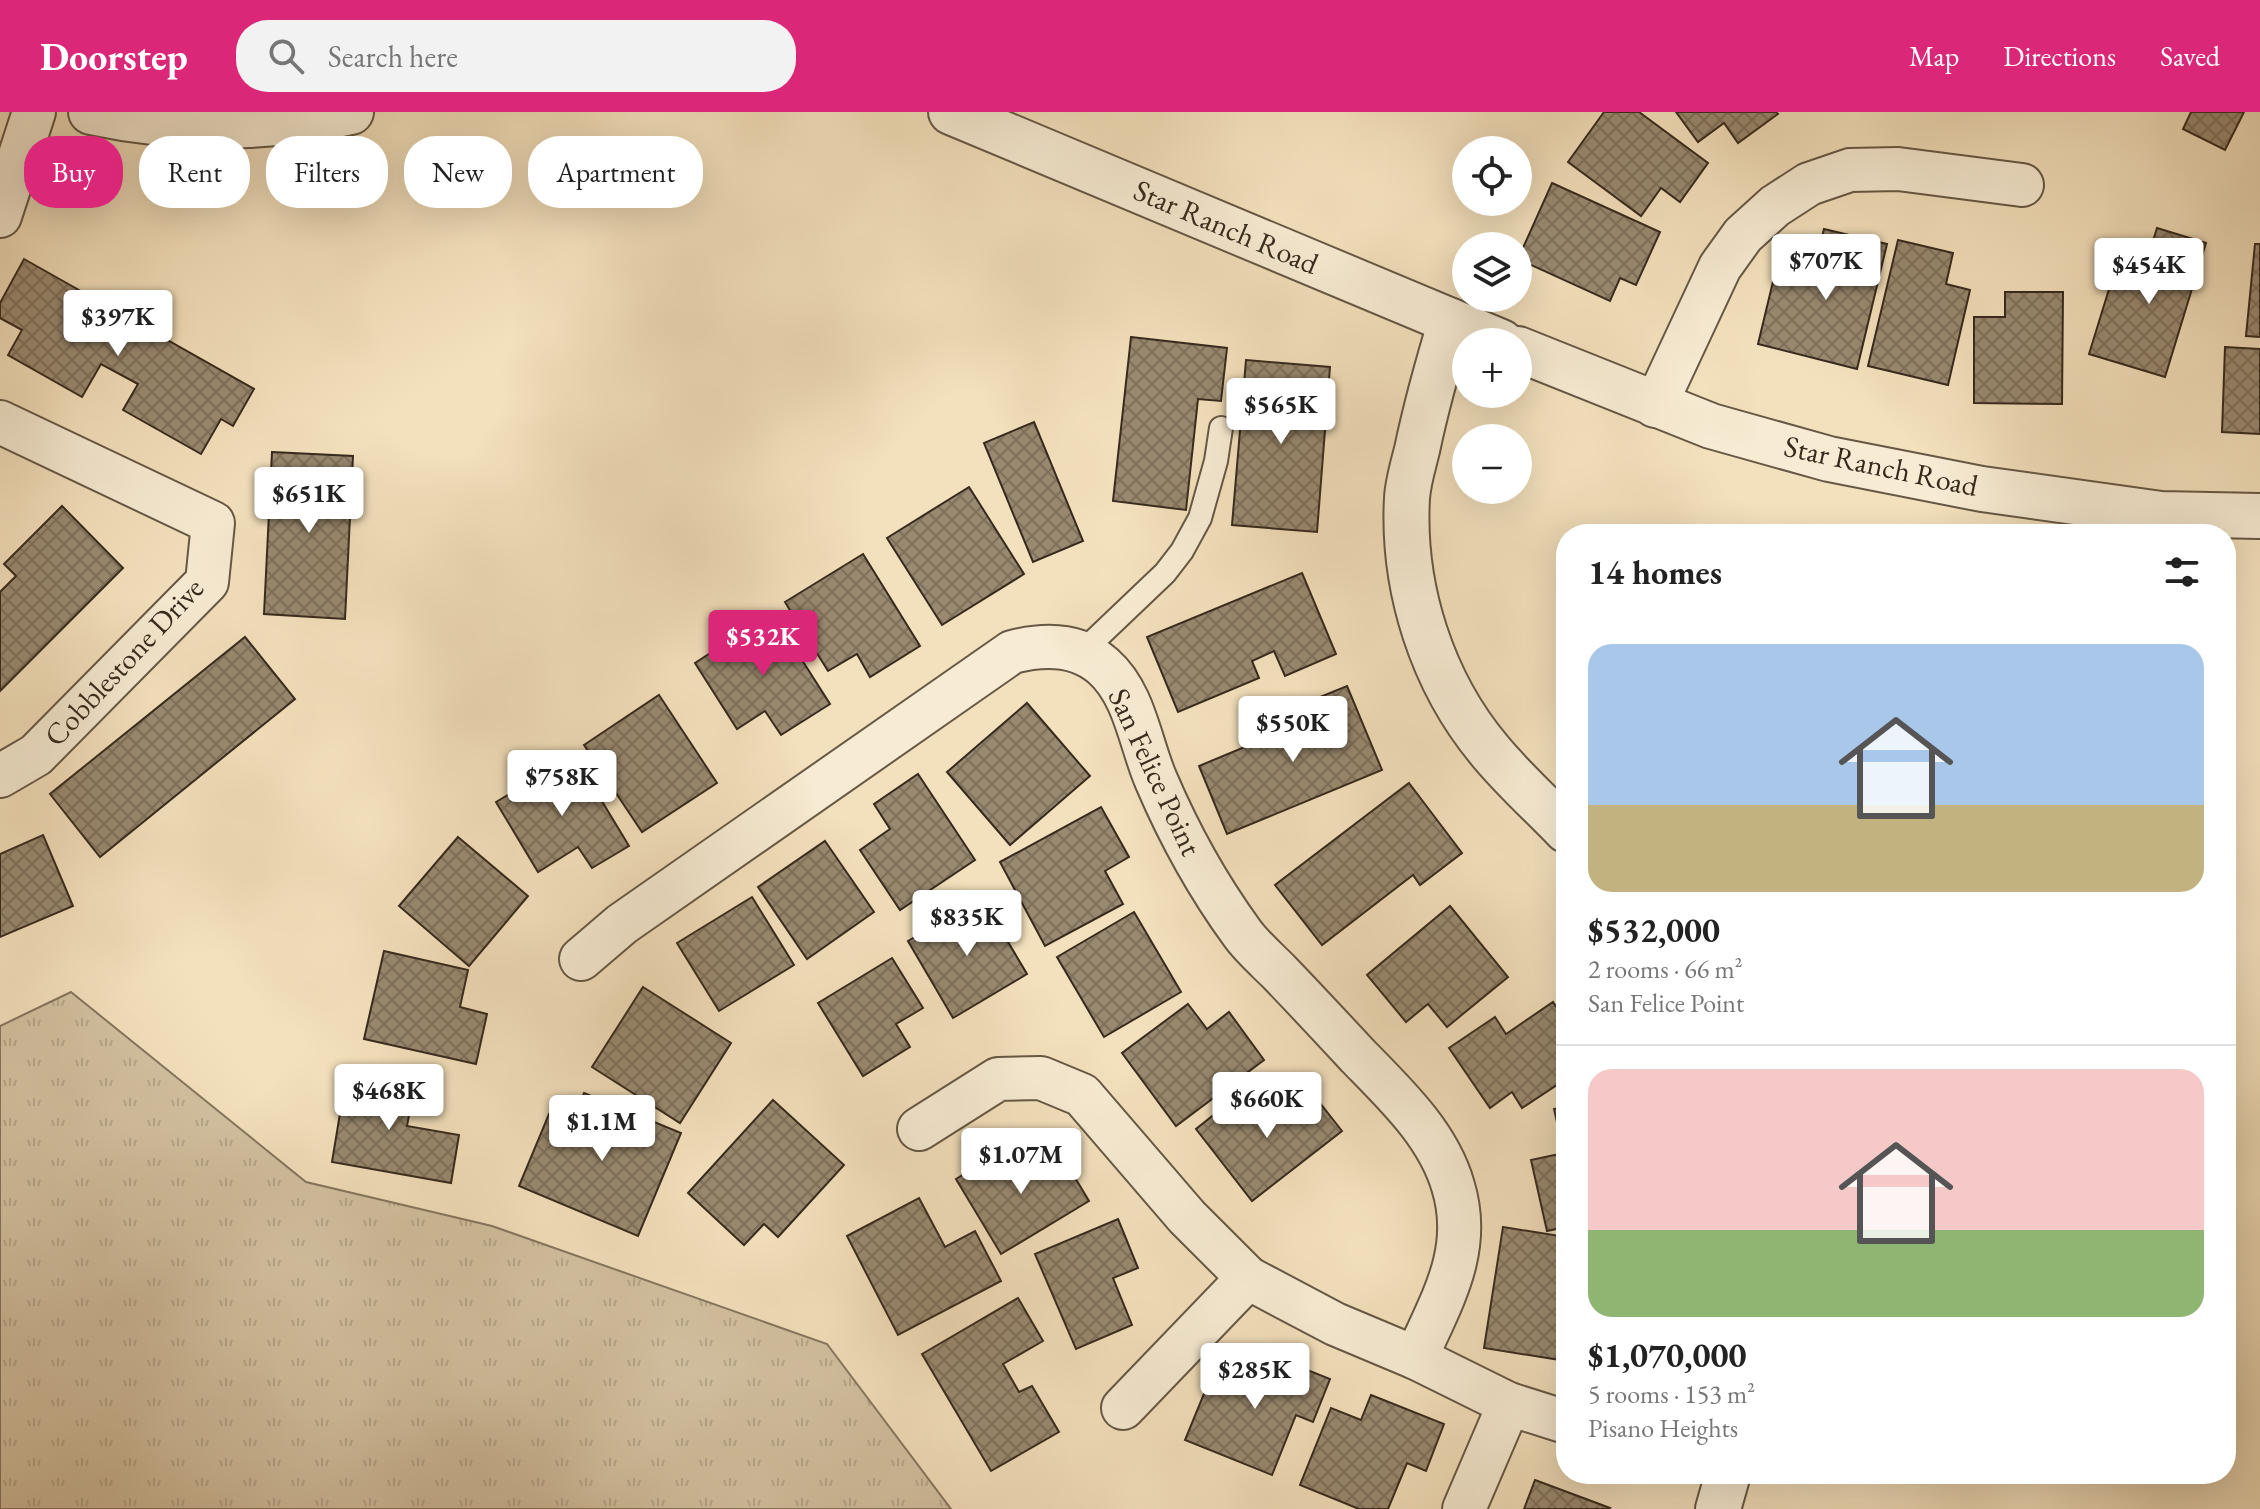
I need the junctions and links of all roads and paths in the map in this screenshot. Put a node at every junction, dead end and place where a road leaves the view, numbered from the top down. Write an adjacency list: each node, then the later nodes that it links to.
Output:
1 (34, 112): 6 (street)
2 (91, 112): 3 (street)
3 (351, 112)
4 (951, 112): 7 (street, Star Ranch Road)
5 (2022, 185): 10 (street)
6 (0, 216)
7 (1451, 321): 8 (street, Star Ranch Road); 16 (street)
8 (1468, 328)
9 (1532, 355): 10 (street, Star Ranch Road)
10 (1655, 406): 13 (street, Star Ranch Road)
11 (0, 422): 15 (street, Cobblestone Drive)
12 (1221, 428): 14 (lane)
13 (2260, 516)
14 (1081, 653): 17 (street, San Felice Point); 20 (street, San Felice Point)
15 (0, 776)
16 (1556, 820)
17 (581, 959)
18 (919, 1129): 19 (street)
19 (1248, 1278): 20 (street); 22 (street)
20 (1416, 1358): 21 (street)
21 (1509, 1404): 23 (street); 24 (street)
22 (1123, 1408)
23 (1556, 1419)
24 (1464, 1509)

